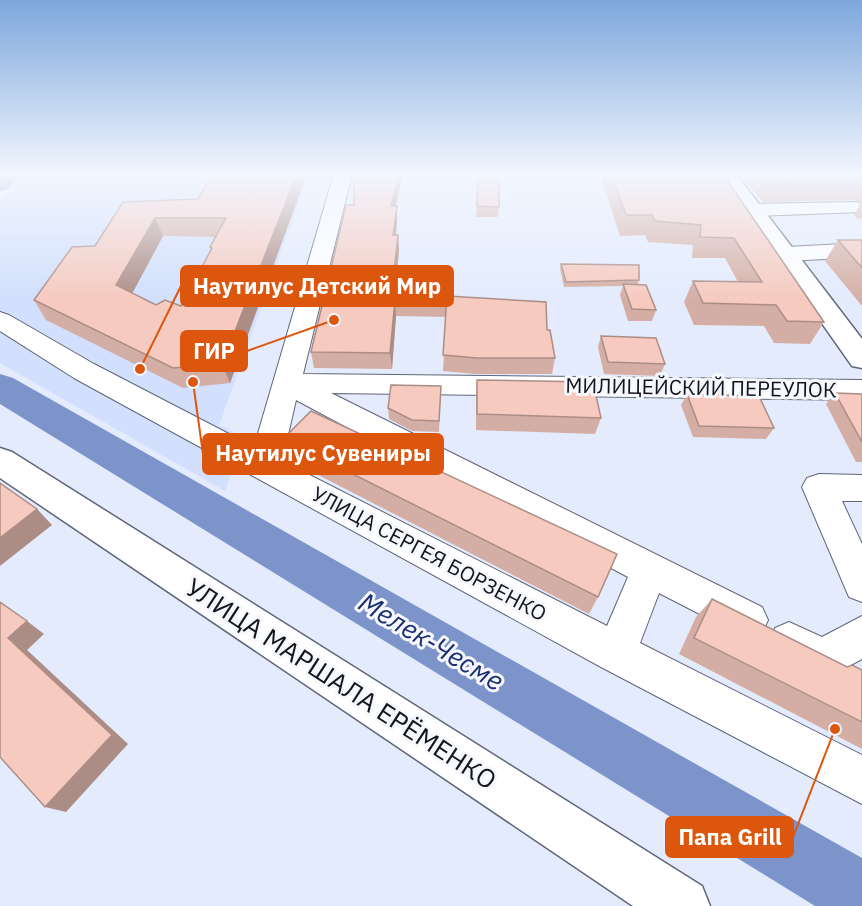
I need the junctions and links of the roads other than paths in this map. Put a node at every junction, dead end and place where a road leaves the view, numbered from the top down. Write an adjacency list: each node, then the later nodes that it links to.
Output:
1 (332, 216): 7 (street)
2 (758, 216): 4 (main road)
3 (862, 250): 4 (street)
4 (787, 254): 6 (main road)
5 (0, 320): 10 (street, УЛИЦА СЕРГЕЯ БОРЗЕНКО)
6 (862, 359)
7 (287, 383): 8 (street, МИЛИЦЕЙСКИЙ ПЕРЕУЛОК); 10 (street); 12 (street)
8 (862, 390)
9 (0, 461): 17 (main road, УЛИЦА МАРШАЛА ЕРЁМЕНКО)
10 (264, 467): 15 (street, УЛИЦА СЕРГЕЯ БОРЗЕНКО)
11 (862, 488): 13 (street)
12 (649, 570): 14 (street); 15 (street)
13 (862, 585)
14 (862, 636)
15 (616, 652): 16 (street, УЛИЦА СЕРГЕЯ БОРЗЕНКО)
16 (862, 780)
17 (682, 906)

